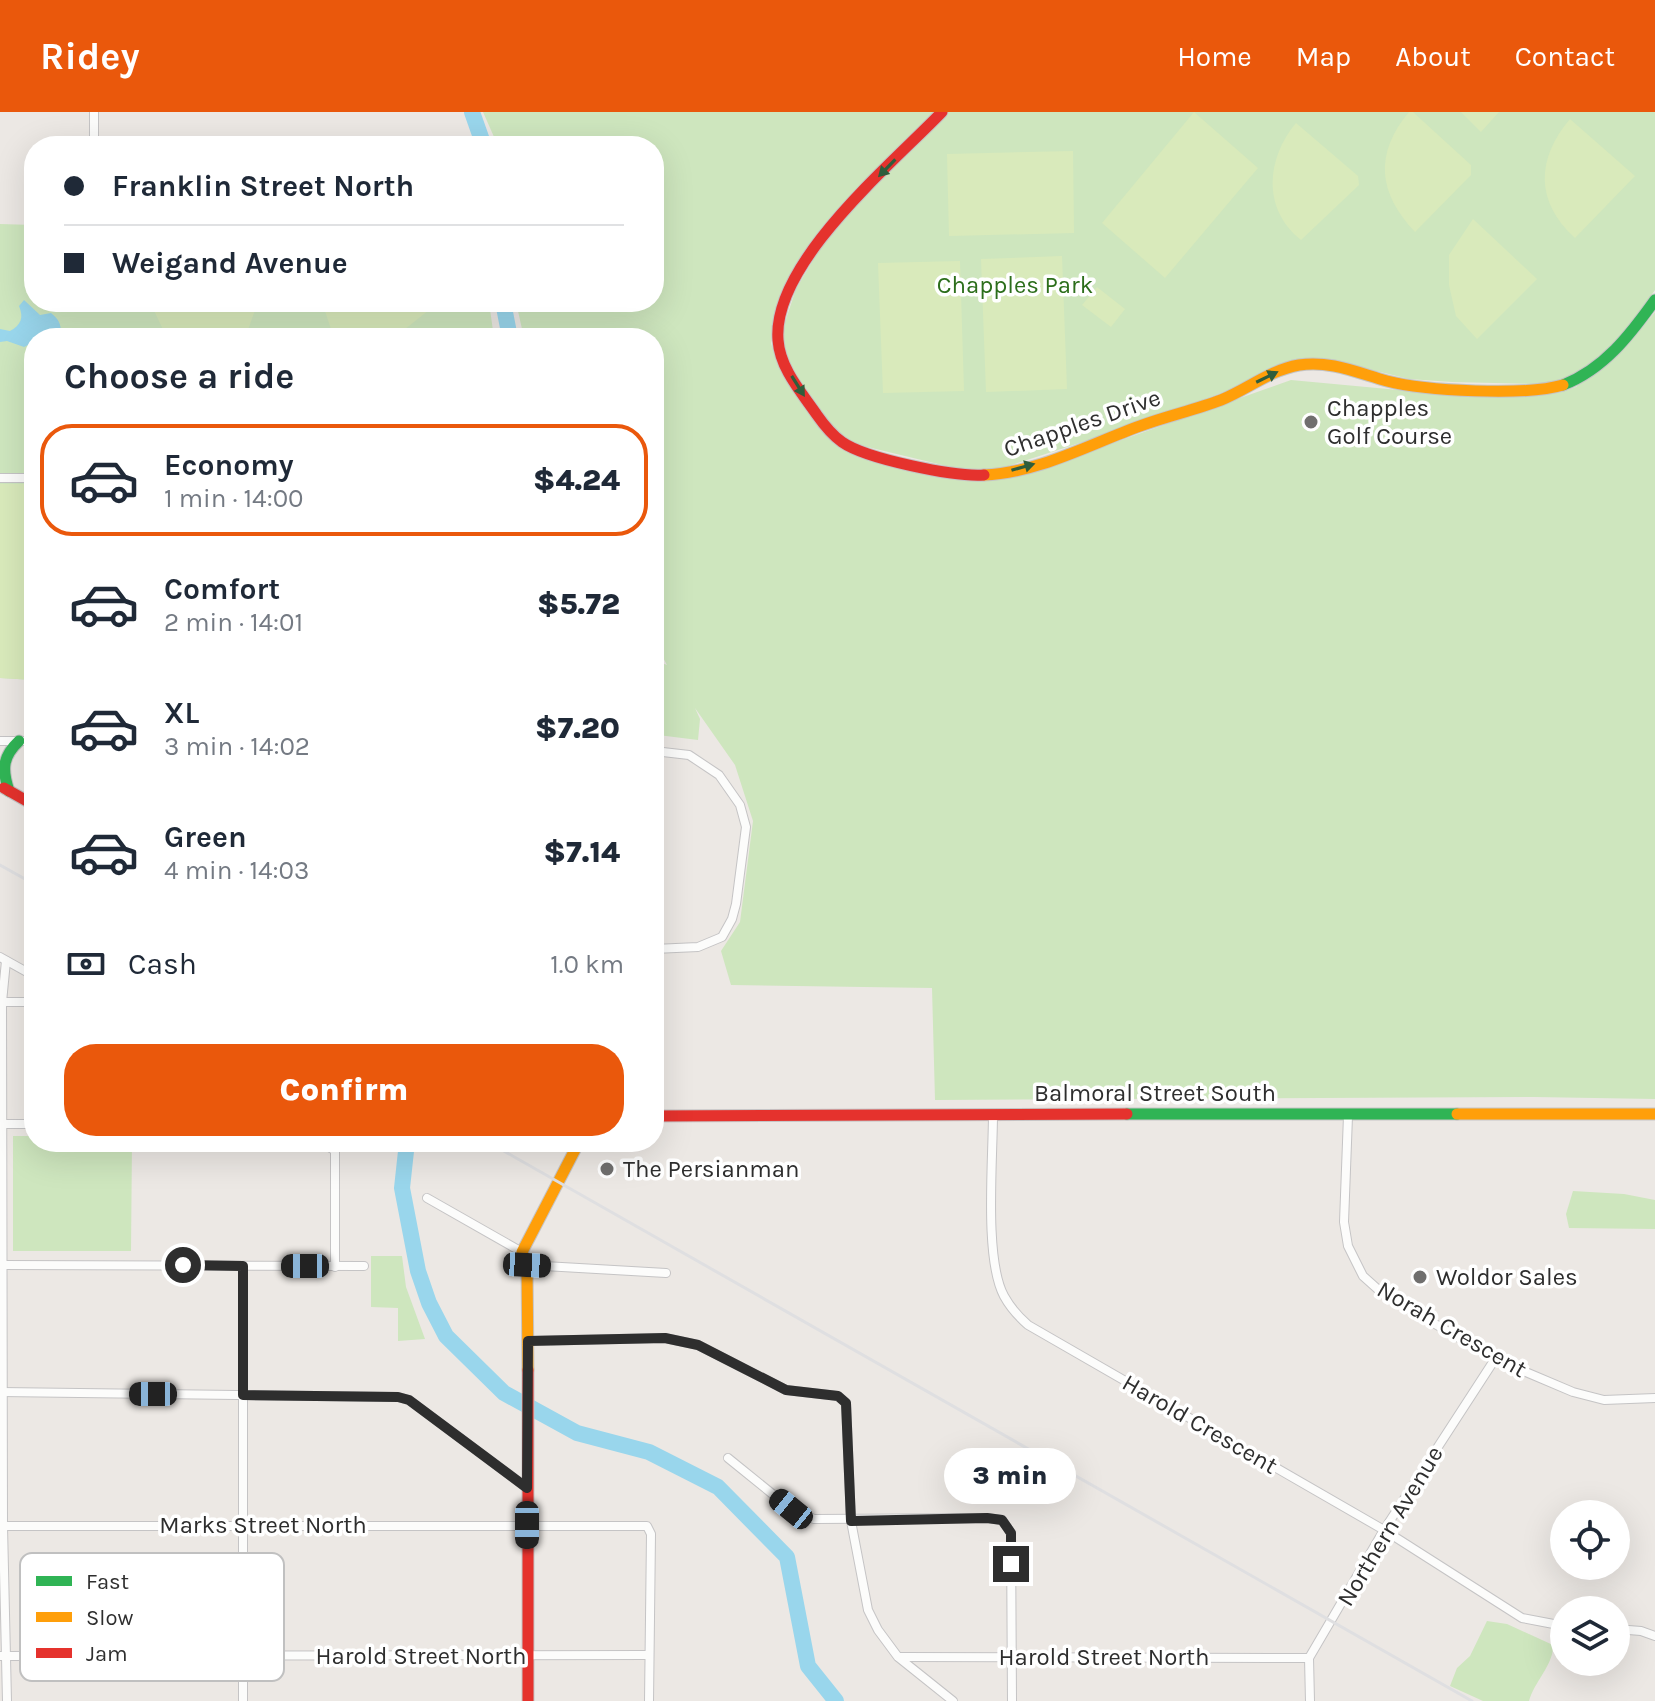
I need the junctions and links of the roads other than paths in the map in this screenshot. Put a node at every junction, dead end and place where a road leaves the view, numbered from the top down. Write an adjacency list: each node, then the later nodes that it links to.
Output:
1 (94, 112): 3 (street)
2 (942, 112): 4 (street, Chapples Drive, one-way to 4)
3 (94, 136)
4 (1655, 300)
5 (0, 478): 6 (street)
6 (24, 478)
7 (0, 741): 8 (street)
8 (19, 741): 9 (street); 11 (street)
9 (24, 741)
10 (664, 752): 13 (street)
11 (4, 788): 12 (street)
12 (24, 799)
13 (664, 949)
14 (3, 959): 15 (street); 16 (street)
15 (24, 971)
16 (1, 1002): 17 (street); 22 (street)
17 (24, 1002)
18 (993, 1114): 20 (street, Balmoral Street South); 21 (street, Balmoral Street South); 45 (street, Harold Crescent)
19 (1655, 1114): 21 (street, Balmoral Street South)
20 (664, 1116)
21 (1348, 1116): 35 (street, Norah Crescent)
22 (1, 1124): 23 (street); 28 (street)
23 (24, 1124)
24 (335, 1152): 32 (street)
25 (574, 1152): 27 (street)
26 (427, 1198): 27 (street)
27 (522, 1252): 29 (street)
28 (1, 1265): 30 (street); 36 (street)
29 (527, 1265): 33 (street); 34 (street)
30 (243, 1266): 32 (street); 37 (street)
31 (364, 1266): 32 (street)
32 (335, 1267)
33 (666, 1273)
34 (528, 1341): 40 (street); 41 (street)
35 (1495, 1359): 38 (street, Norah Crescent); 45 (street, Northern Avenue)
36 (2, 1392): 37 (street); 44 (street)
37 (243, 1395): 40 (street); 42 (street)
38 (1655, 1398)
39 (728, 1458): 41 (street)
40 (527, 1488): 43 (street)
41 (851, 1521): 54 (street); 55 (street)
42 (243, 1525): 43 (street, Marks Street North); 44 (street, Marks Street North); 46 (street)
43 (527, 1525): 50 (street, Marks Street North); 52 (street)
44 (2, 1526): 51 (street)
45 (1384, 1530): 47 (street, Harold Crescent); 56 (street, Northern Avenue)
46 (243, 1553)
47 (1550, 1623)
48 (1630, 1630): 49 (street)
49 (1655, 1636)
50 (649, 1655): 52 (street, Harold Street North); 59 (street)
51 (3, 1656): 57 (street)
52 (527, 1656): 53 (street, Harold Street North); 58 (street)
53 (284, 1657)
54 (898, 1657): 55 (street, Harold Street North); 60 (street)
55 (1011, 1657): 56 (street, Harold Street North); 61 (street)
56 (1309, 1658): 62 (street)
57 (7, 1701)
58 (528, 1701)
59 (649, 1701)
60 (953, 1701)
61 (1012, 1701)
62 (1310, 1701)

